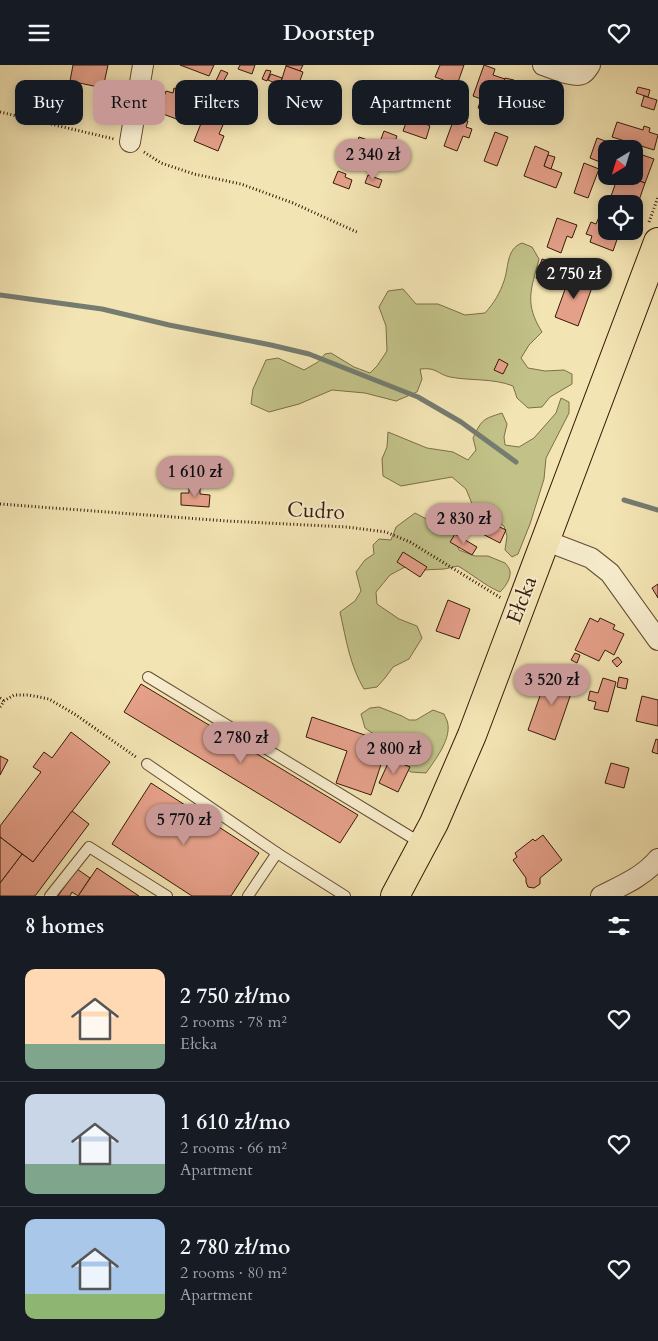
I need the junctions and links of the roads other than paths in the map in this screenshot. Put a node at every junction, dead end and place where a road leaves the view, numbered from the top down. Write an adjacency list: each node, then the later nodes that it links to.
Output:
1 (143, 65): 4 (street)
2 (542, 65): 3 (street)
3 (585, 70)
4 (130, 142)
5 (658, 242): 6 (main road, Ełcka)
6 (544, 540): 7 (street); 10 (main road, Ełcka)
7 (658, 639)
8 (148, 677): 10 (lane)
9 (147, 764): 11 (lane)
10 (423, 843): 17 (main road, Ełcka)
11 (277, 853): 15 (lane); 16 (lane)
12 (658, 859): 18 (street)
13 (50, 896): 14 (lane)
14 (167, 896)
15 (248, 896)
16 (344, 896)
17 (394, 896)
18 (601, 896)

